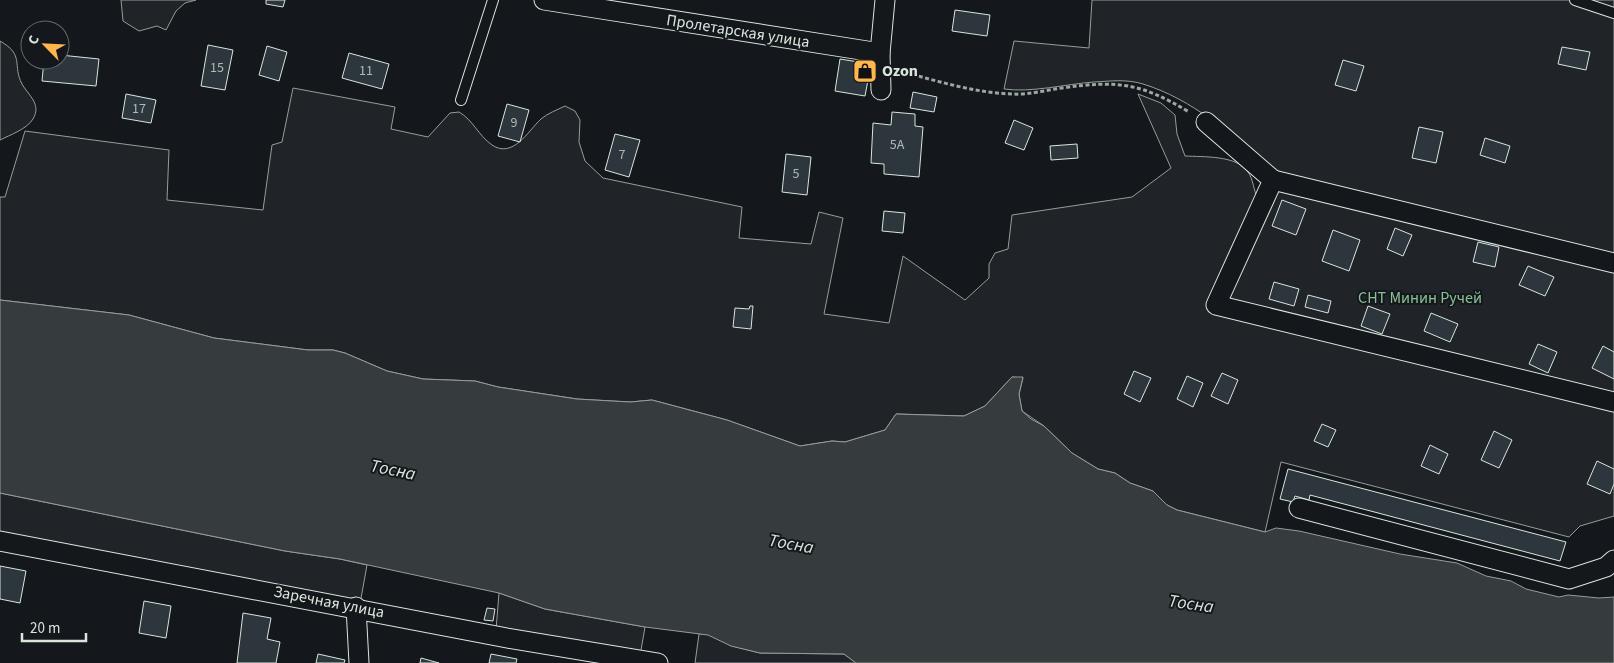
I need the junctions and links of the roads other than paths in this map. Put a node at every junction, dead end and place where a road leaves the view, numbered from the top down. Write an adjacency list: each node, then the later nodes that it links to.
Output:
1 (493, 0): 8 (lane)
2 (544, 0): 6 (street, Пролетарская улица)
3 (886, 0): 6 (street)
4 (1575, 0): 5 (lane)
5 (1614, 13)
6 (880, 59): 7 (street)
7 (881, 90)
8 (461, 100)
9 (1206, 122): 10 (street)
10 (1273, 180): 11 (street); 12 (street)
11 (1614, 263)
12 (1614, 402)
13 (1299, 508): 15 (street)
14 (0, 541): 16 (street, Заречная улица)
15 (1614, 560)
16 (356, 607): 17 (street); 18 (street, Заречная улица)
17 (359, 663)
18 (658, 663)

